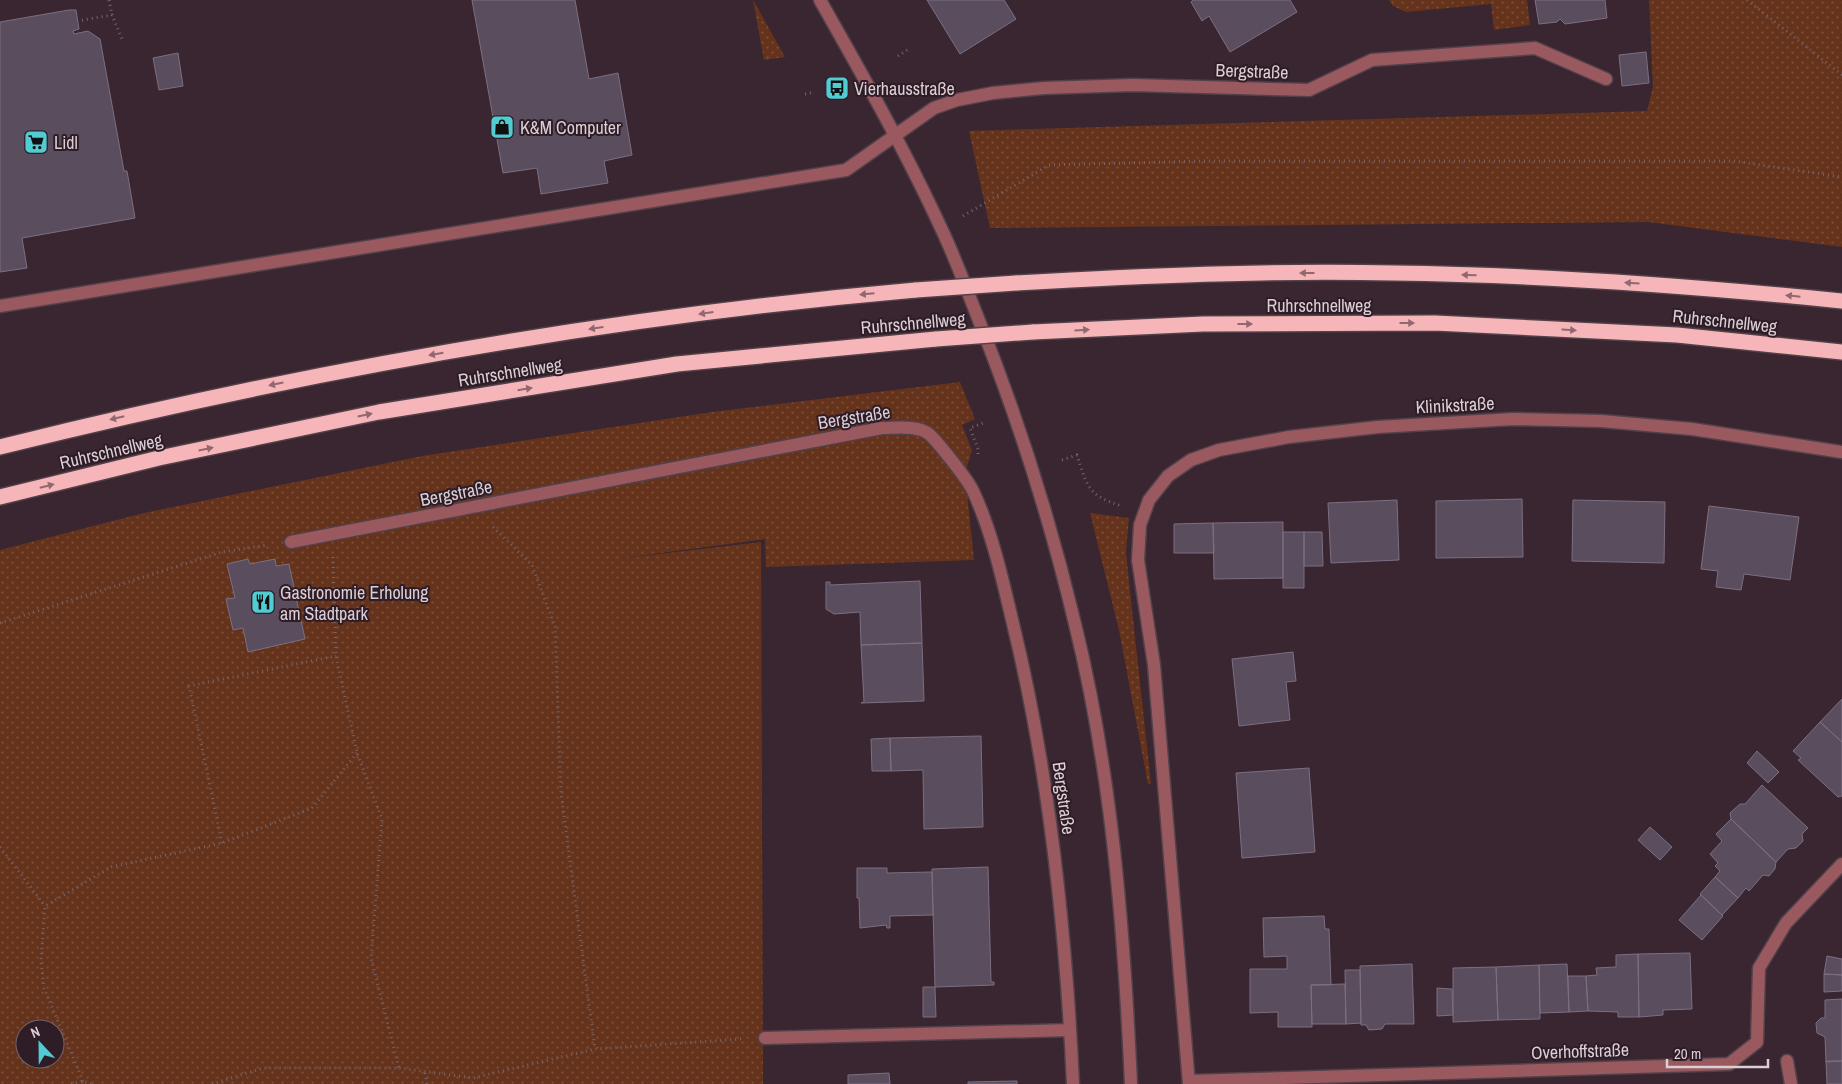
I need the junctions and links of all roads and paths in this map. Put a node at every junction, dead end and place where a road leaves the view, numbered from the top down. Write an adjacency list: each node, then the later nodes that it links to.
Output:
1 (109, 0): 4 (path)
2 (820, 0): 13 (street)
3 (1747, 0): 9 (path)
4 (112, 15): 5 (path); 6 (path)
5 (78, 21)
6 (122, 39)
7 (910, 48): 8 (path)
8 (898, 56)
9 (1842, 75)
10 (1606, 79): 13 (street, Bergstraße)
11 (814, 92): 12 (path)
12 (805, 94)
13 (894, 136): 15 (street); 17 (street, Bergstraße)
14 (1842, 176): 15 (path)
15 (942, 229): 49 (street)
16 (1842, 301): 20 (highway, Ruhrschnellweg, one-way to 20, bridge)
17 (0, 306)
18 (1842, 352): 24 (highway, Ruhrschnellweg, one-way to 18, bridge)
19 (983, 423): 21 (path)
20 (0, 446)
21 (978, 449)
22 (1842, 452): 26 (street, Klinikstraße)
23 (1062, 460): 26 (path)
24 (0, 497)
25 (473, 507): 27 (street, Bergstraße); 36 (street, Bergstraße); 38 (path)
26 (1144, 512): 43 (street, Klinikstraße)
27 (333, 534): 28 (street, Bergstraße); 30 (path)
28 (291, 542): 29 (path)
29 (0, 623)
30 (336, 656): 31 (path); 32 (path)
31 (357, 753): 32 (path); 40 (path)
32 (222, 843): 35 (path)
33 (0, 847): 35 (path)
34 (1842, 864): 43 (street, Overhoffstraße)
35 (45, 906): 42 (path)
36 (1070, 1030): 37 (street); 48 (street, Bergstraße)
37 (765, 1038): 38 (path)
38 (595, 1048): 41 (path)
39 (1787, 1061): 50 (street)
40 (399, 1068): 41 (path); 46 (path)
41 (425, 1073): 47 (path)
42 (83, 1081): 44 (path); 45 (path)
43 (1189, 1083)
44 (71, 1084)
45 (91, 1084)
46 (212, 1084)
47 (426, 1084)
48 (1073, 1084)
49 (1132, 1084)
50 (1791, 1084)

